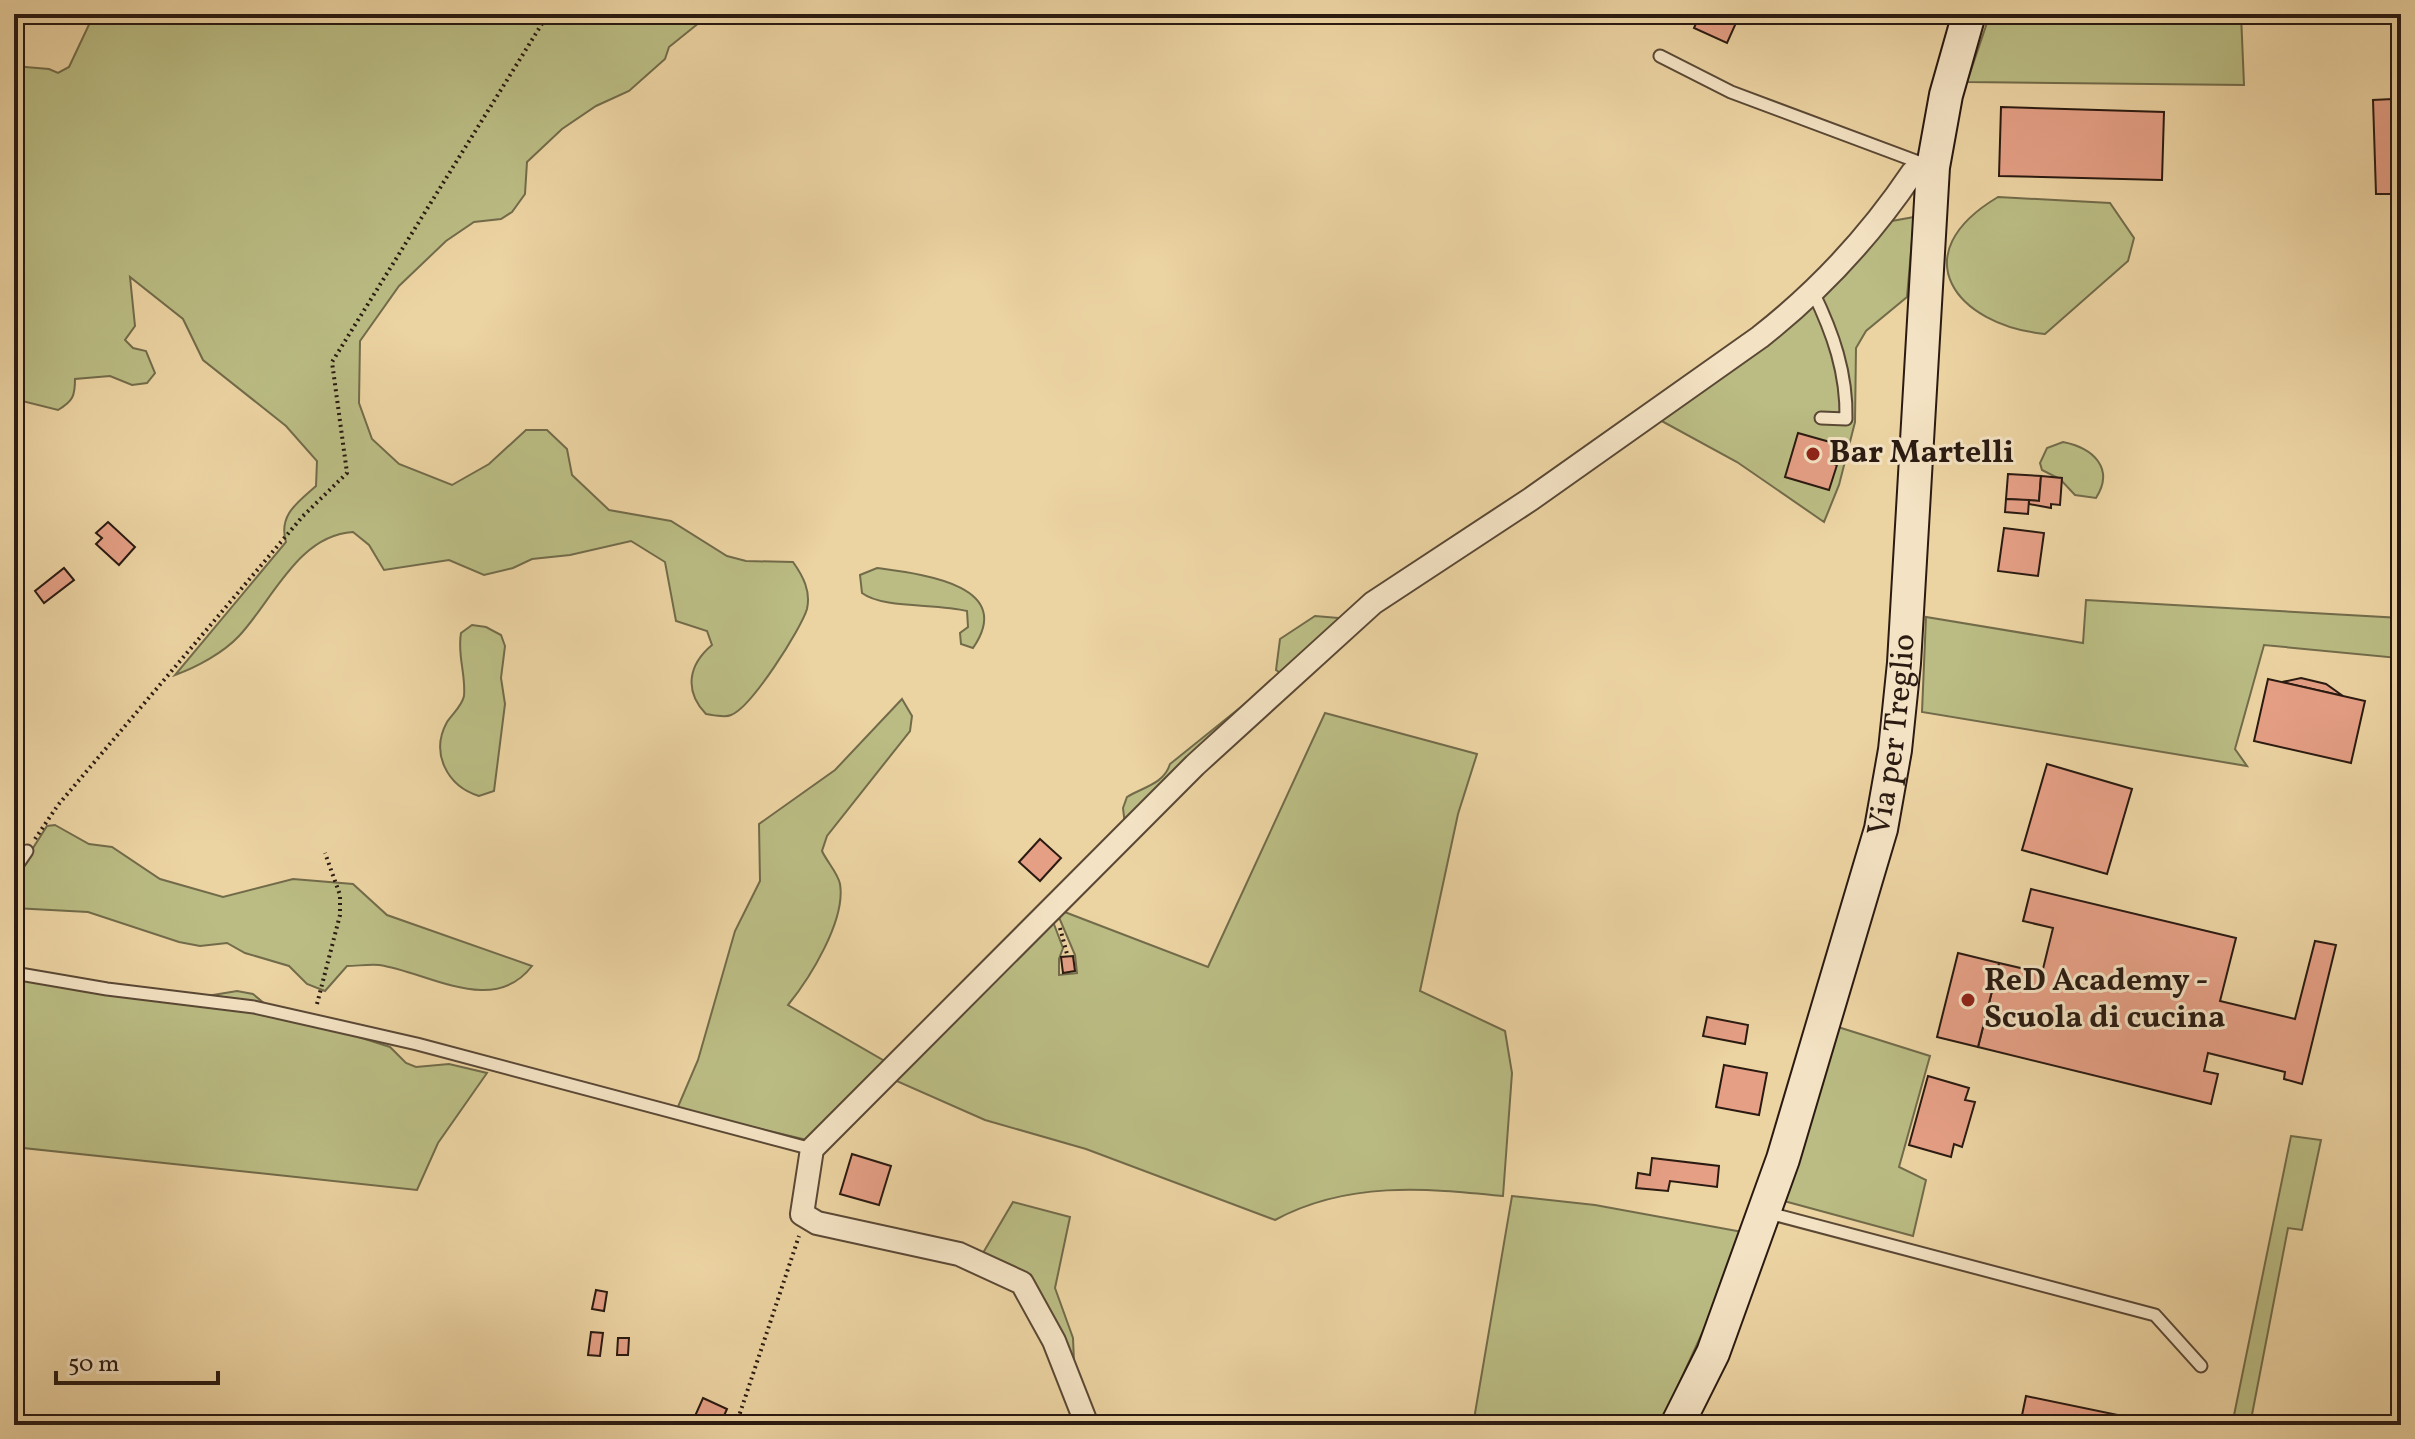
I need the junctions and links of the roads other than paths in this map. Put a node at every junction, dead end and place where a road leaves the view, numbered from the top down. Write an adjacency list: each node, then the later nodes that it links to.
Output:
1 (1969, 14): 3 (main road, Via per Treglio)
2 (1660, 56): 3 (lane)
3 (1933, 167): 4 (street); 10 (main road, Via per Treglio)
4 (1813, 292): 5 (lane); 9 (street)
5 (1821, 418)
6 (27, 851): 7 (lane)
7 (14, 870)
8 (14, 973): 9 (lane)
9 (812, 1149): 12 (street)
10 (1764, 1212): 11 (lane); 13 (main road, Via per Treglio)
11 (2201, 1366)
12 (1087, 1425)
13 (1677, 1425)

